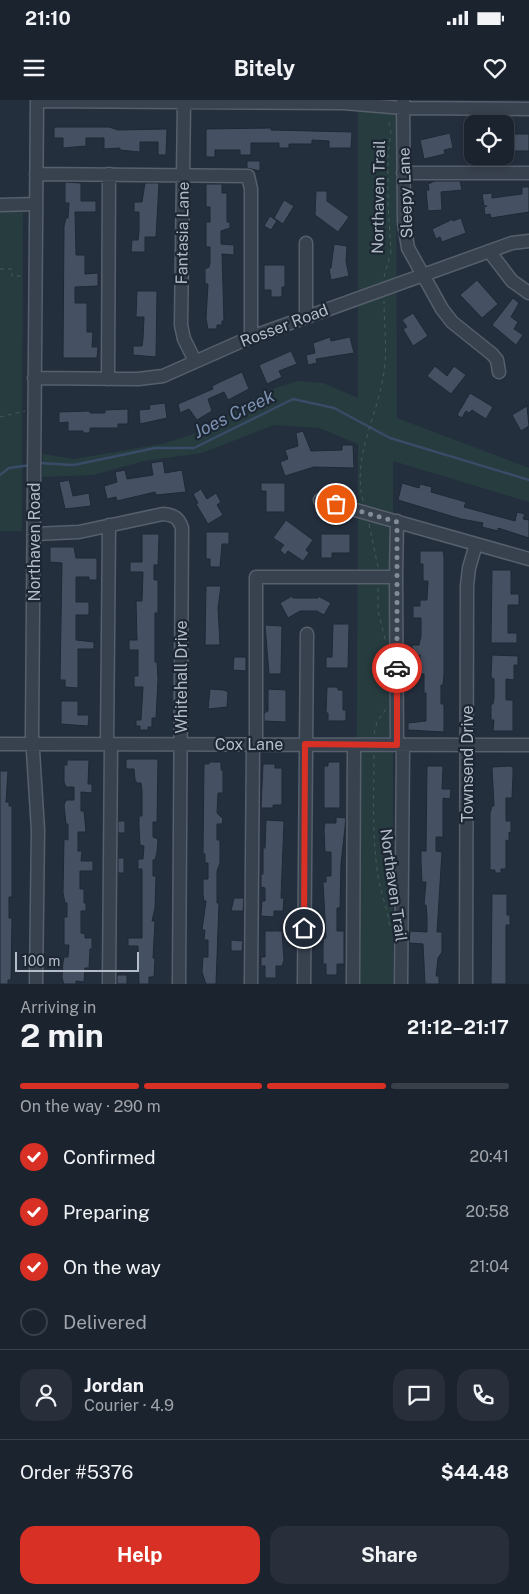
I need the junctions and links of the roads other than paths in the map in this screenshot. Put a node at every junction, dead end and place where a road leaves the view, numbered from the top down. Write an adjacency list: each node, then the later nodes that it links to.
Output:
1 (37, 101): 2 (street); 7 (street, Northaven Road)
2 (184, 102): 3 (street); 9 (street, Fantasia Lane)
3 (403, 104): 4 (street); 5 (street, Sleepy Lane)
4 (529, 109)
5 (403, 173): 6 (street); 15 (street, Sleepy Lane)
6 (529, 173)
7 (36, 174): 8 (street); 10 (street, Northaven Road)
8 (109, 174): 9 (street); 22 (street)
9 (182, 174): 18 (street); 19 (street, Fantasia Lane)
10 (36, 204): 11 (street); 21 (street, Northaven Road)
11 (0, 205)
12 (529, 241): 14 (street, Rosser Road)
13 (306, 243): 17 (street)
14 (489, 251): 15 (street, Rosser Road); 16 (street)
15 (422, 274): 17 (street, Rosser Road); 20 (street, Sleepy Lane)
16 (529, 293)
17 (306, 316): 18 (street, Rosser Road)
18 (251, 337): 19 (street, Rosser Road)
19 (195, 361): 22 (street, Rosser Road)
20 (499, 372)
21 (34, 378): 22 (street, Rosser Road); 26 (street, Northaven Road)
22 (108, 379)
23 (320, 500): 24 (street)
24 (397, 522): 27 (street); 29 (street)
25 (109, 525): 26 (street, Whitehall Drive); 32 (street); 33 (street, Whitehall Drive)
26 (34, 534): 36 (street, Northaven Road)
27 (476, 544): 28 (street); 39 (street, Townsend Drive)
28 (529, 559)
29 (396, 577): 34 (street); 38 (street)
30 (307, 634): 35 (street)
31 (0, 744): 36 (street, Cox Lane)
32 (109, 744): 33 (street, Cox Lane); 36 (street, Cox Lane); 42 (street)
33 (181, 744): 34 (street, Cox Lane); 43 (street, Whitehall Drive)
34 (254, 744): 35 (street, Cox Lane); 44 (street)
35 (305, 744): 37 (street, Cox Lane); 45 (street)
36 (33, 745): 41 (street, Northaven Road)
37 (354, 745): 38 (street, Cox Lane); 46 (street)
38 (400, 745): 39 (street, Cox Lane); 47 (street)
39 (467, 745): 40 (street, Cox Lane); 48 (street, Townsend Drive)
40 (529, 745)
41 (36, 984)
42 (109, 984)
43 (179, 984)
44 (251, 984)
45 (304, 984)
46 (353, 984)
47 (401, 984)
48 (466, 984)

